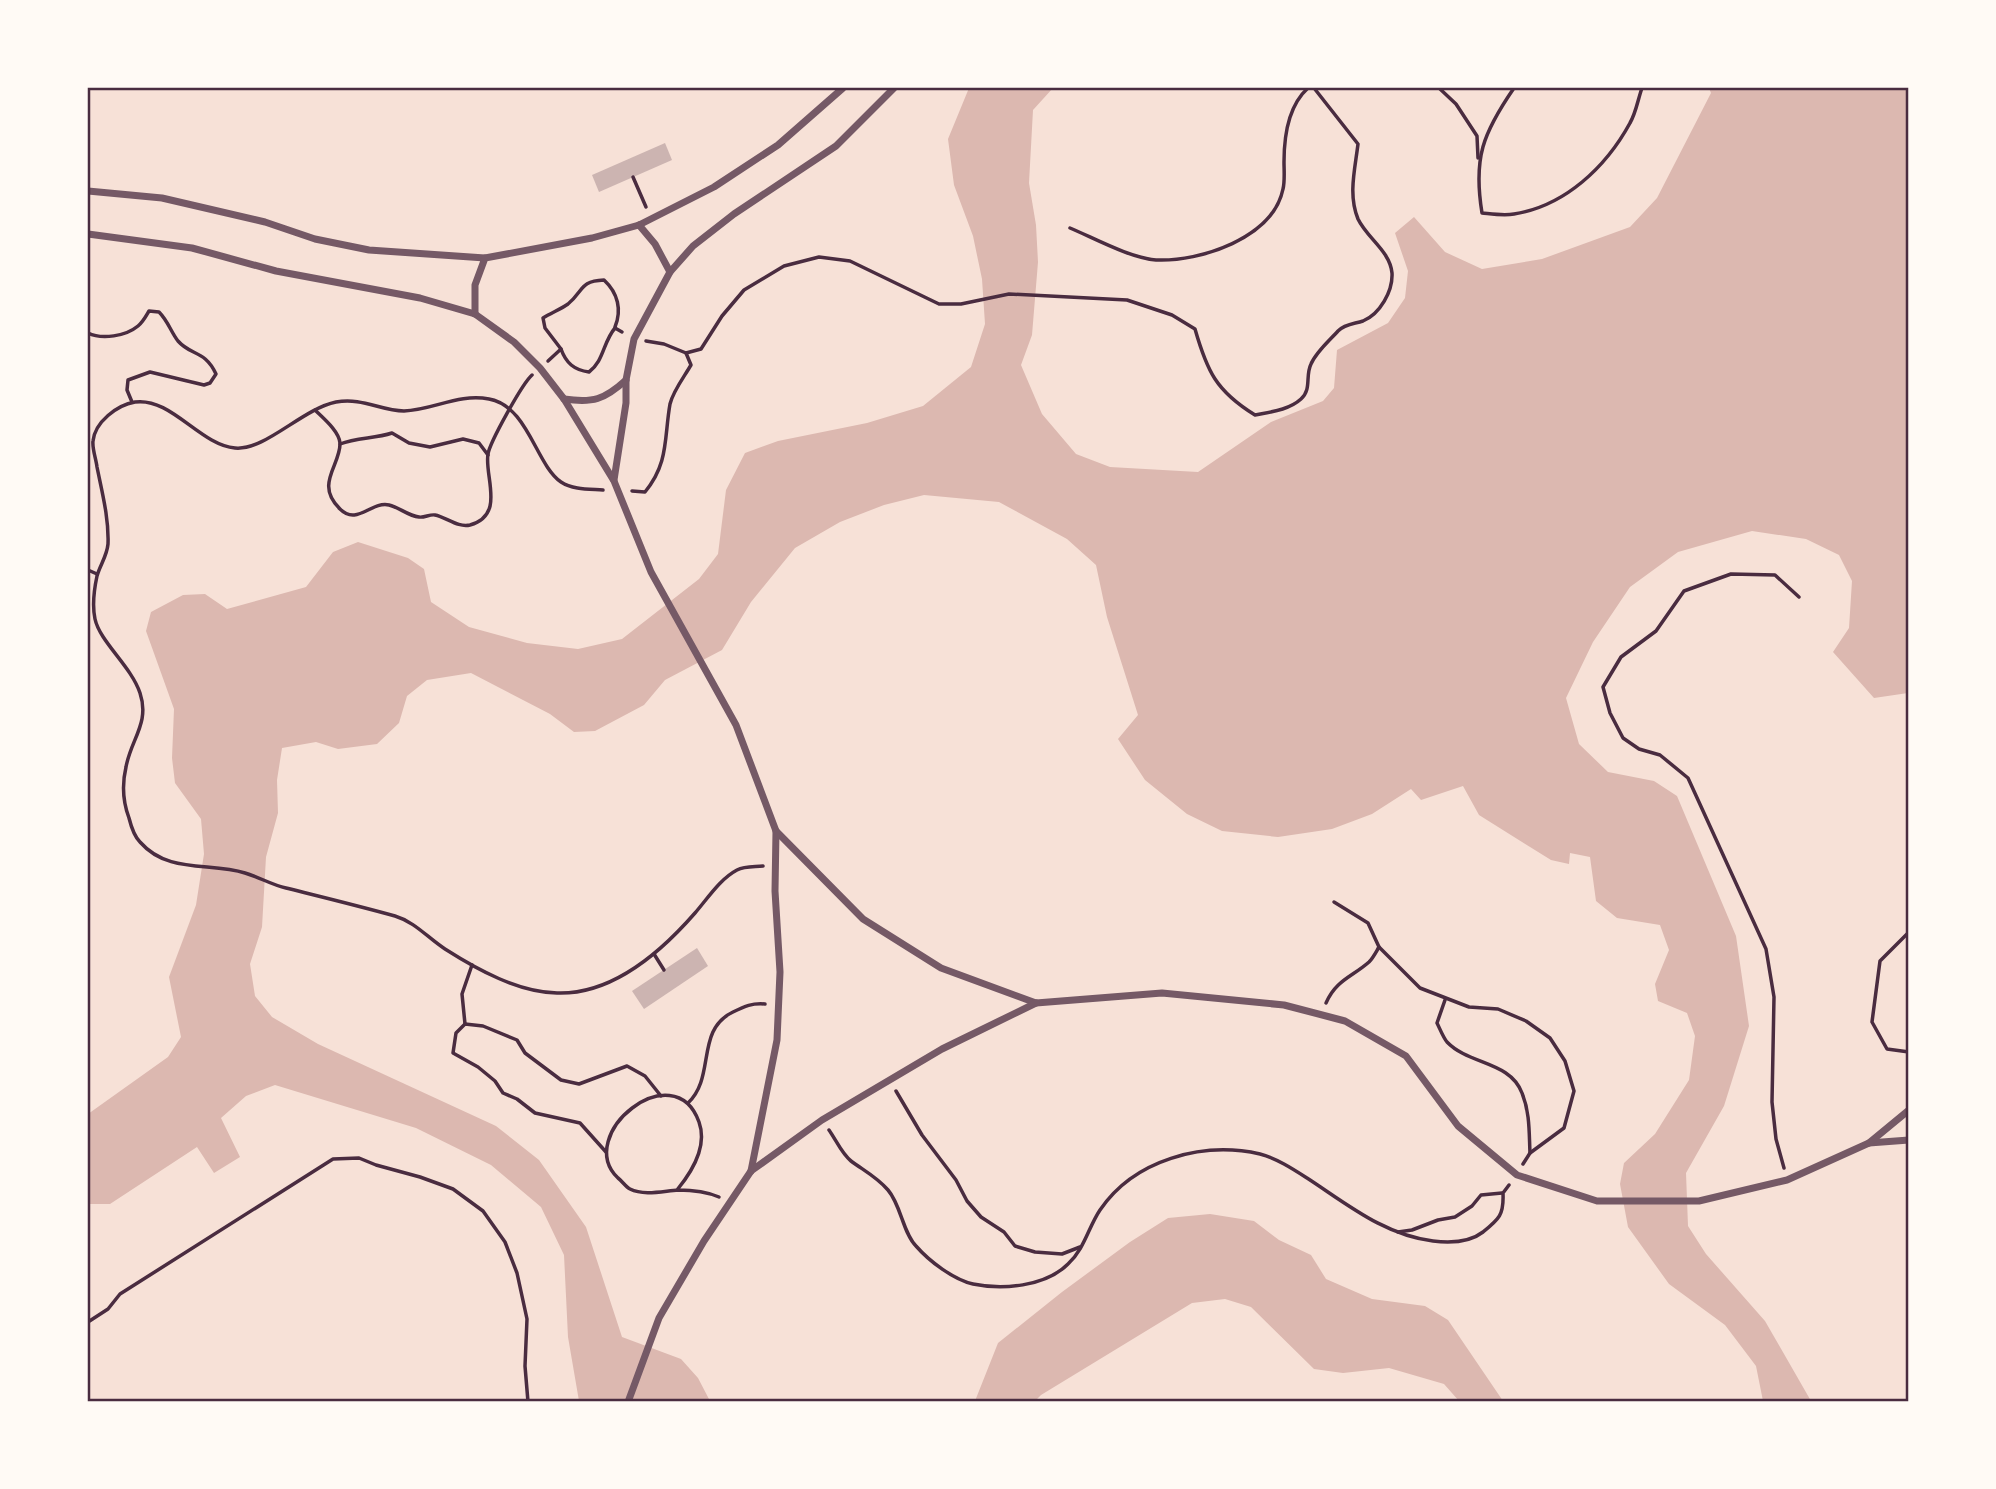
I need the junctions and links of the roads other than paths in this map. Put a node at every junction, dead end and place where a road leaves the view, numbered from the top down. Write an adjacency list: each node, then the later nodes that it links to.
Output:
1 (843, 88): 4 (street)
2 (894, 88): 7 (street)
3 (88, 191): 6 (street)
4 (639, 225): 6 (street); 7 (street)
5 (88, 234): 8 (street)
6 (485, 258): 8 (street)
7 (670, 272): 9 (street)
8 (475, 314): 10 (street)
9 (626, 380): 10 (street); 11 (street)
10 (564, 399): 11 (street)
11 (614, 481): 12 (street)
12 (776, 831): 13 (street); 17 (street)
13 (1036, 1003): 16 (street); 17 (street)
14 (1909, 1110): 16 (street)
15 (1909, 1140): 16 (street)
16 (1869, 1143)
17 (751, 1171): 18 (street)
18 (628, 1402)

